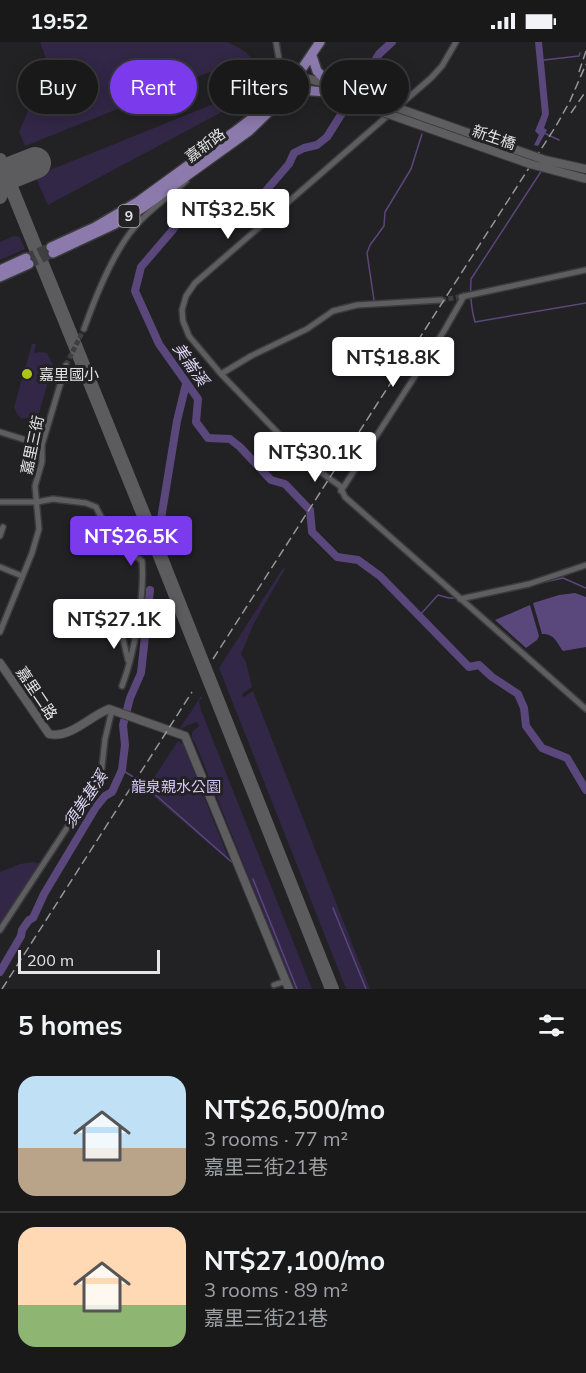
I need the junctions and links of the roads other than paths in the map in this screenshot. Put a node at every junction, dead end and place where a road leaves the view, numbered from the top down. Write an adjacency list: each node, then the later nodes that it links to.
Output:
1 (276, 42): 5 (street)
2 (320, 42): 4 (main road, 嘉新路 / 9)
3 (456, 42): 21 (street)
4 (312, 56): 6 (main road, 嘉新路 / 9); 7 (main road)
5 (279, 60)
6 (309, 60)
7 (321, 77)
8 (257, 114): 12 (main road, 嘉新路 / 9)
9 (266, 114): 12 (main road, 嘉新路 / 9)
10 (397, 114): 14 (street, 新生橋, bridge)
11 (406, 114): 13 (street, 新生橋, bridge)
12 (200, 168): 19 (street)
13 (586, 169)
14 (586, 179)
15 (0, 270): 17 (main road)
16 (586, 270): 24 (street)
17 (0, 277)
18 (441, 300): 21 (street)
19 (84, 329)
20 (66, 365): 23 (street, 嘉里三街)
21 (221, 374): 24 (street)
22 (0, 432): 23 (street)
23 (42, 445): 26 (street, 嘉里三街)
24 (341, 491): 32 (street)
25 (0, 502): 26 (street)
26 (37, 502): 31 (street, 嘉里三街); 36 (street)
27 (3, 527): 28 (street)
28 (0, 536)
29 (586, 565): 32 (street)
30 (0, 567): 31 (street)
31 (22, 576): 34 (street, 嘉里三街)
32 (460, 599): 38 (street)
33 (120, 627): 36 (street)
34 (0, 632)
35 (0, 663): 39 (street, 嘉里二路)
36 (129, 667): 37 (street)
37 (122, 686)
38 (586, 709)
39 (115, 712): 40 (street); 42 (street)
40 (0, 930)
41 (274, 985): 42 (street)
42 (288, 985)

